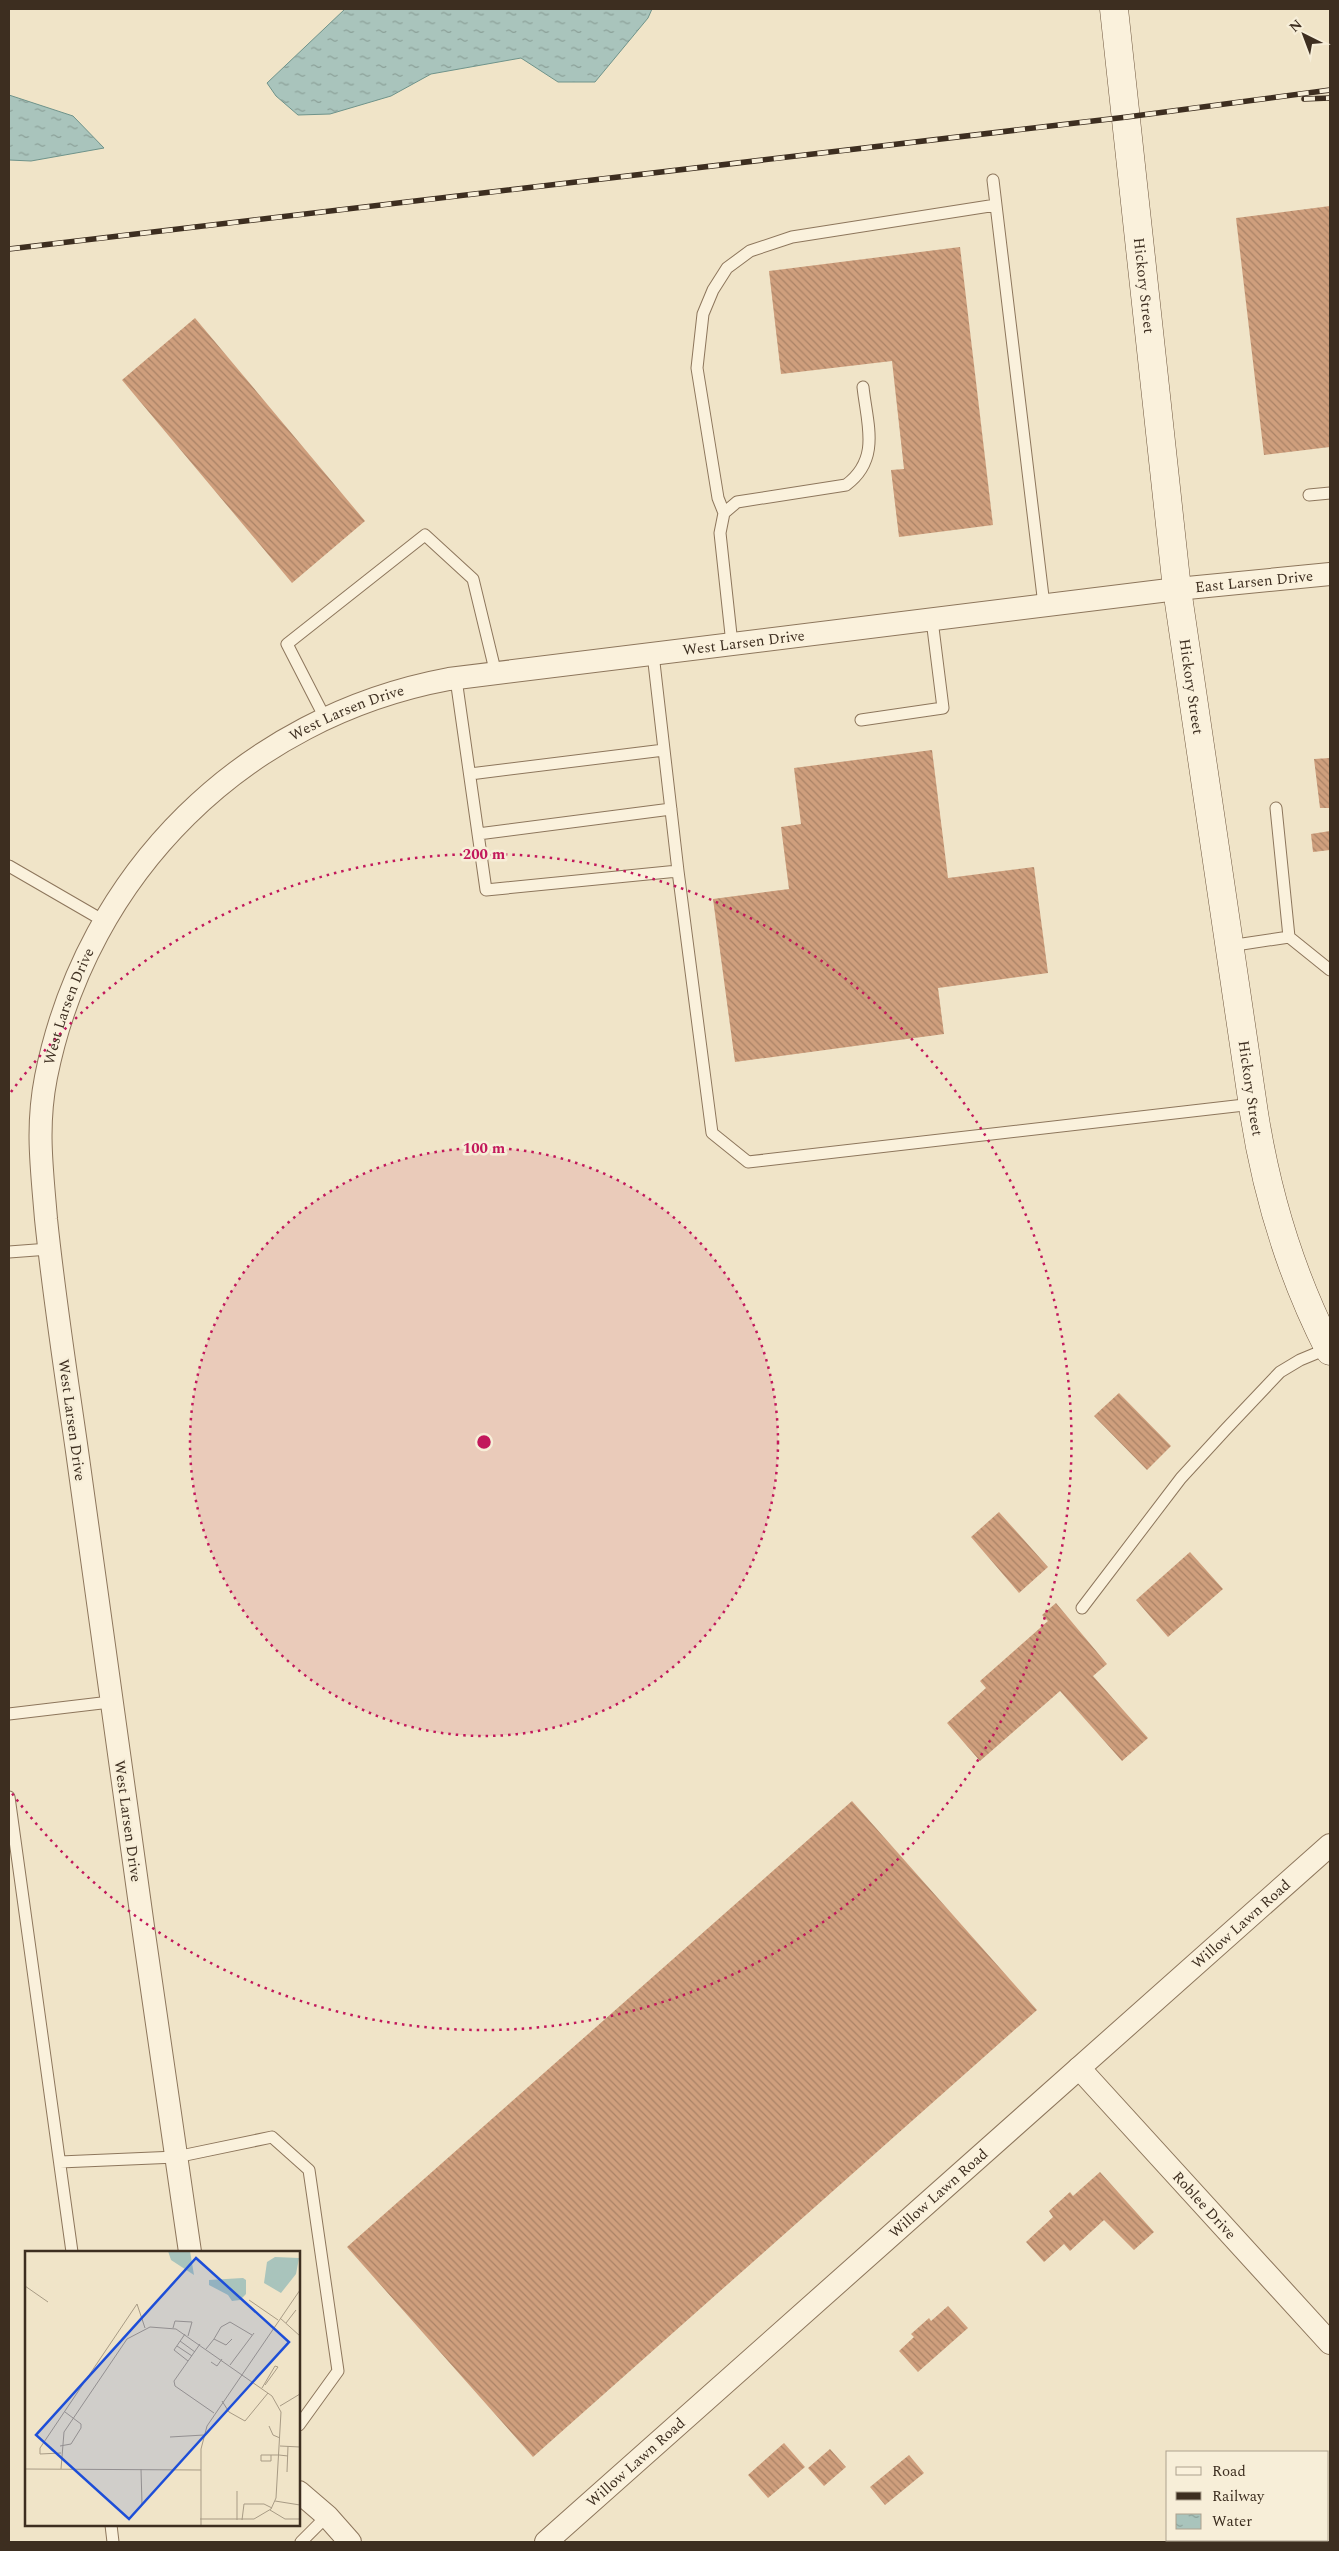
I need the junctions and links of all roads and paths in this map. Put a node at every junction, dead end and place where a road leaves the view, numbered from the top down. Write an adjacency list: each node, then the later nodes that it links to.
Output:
1 (1114, 9): 9 (street, Hickory Street)
2 (993, 180): 3 (lane)
3 (996, 206): 7 (lane); 10 (lane)
4 (863, 387): 7 (lane)
5 (1330, 493): 6 (lane)
6 (1309, 495)
7 (724, 513): 12 (lane)
8 (1330, 574): 9 (street, East Larsen Drive)
9 (1177, 589): 10 (street, West Larsen Drive); 27 (street, Hickory Street)
10 (1044, 606): 11 (street, West Larsen Drive)
11 (932, 620): 12 (street, West Larsen Drive); 17 (lane)
12 (732, 644): 13 (street, West Larsen Drive)
13 (653, 654): 14 (street, West Larsen Drive); 18 (lane)
14 (496, 674): 15 (street, West Larsen Drive); 16 (lane)
15 (456, 679): 16 (street, West Larsen Drive); 19 (lane)
16 (325, 718): 25 (street, West Larsen Drive)
17 (861, 720)
18 (664, 750): 19 (lane); 20 (lane)
19 (470, 774): 22 (lane)
20 (671, 808): 22 (lane); 24 (lane)
21 (1276, 808): 26 (lane)
22 (478, 834): 24 (lane)
23 (9, 866): 25 (lane)
24 (678, 871): 29 (lane)
25 (104, 921): 30 (street, West Larsen Drive)
26 (1289, 937): 27 (lane); 28 (lane)
27 (1229, 946): 29 (street, Hickory Street)
28 (1330, 970)
29 (1253, 1104): 32 (street, Hickory Street)
30 (49, 1249): 31 (lane); 34 (street, West Larsen Drive)
31 (9, 1252)
32 (1330, 1350): 33 (lane)
33 (1082, 1608)
34 (110, 1702): 35 (lane); 39 (street, West Larsen Drive)
35 (9, 1714)
36 (9, 1797): 40 (lane)
37 (1330, 1845): 38 (street, Willow Lawn Road)
38 (1079, 2068): 43 (street, Roblee Drive); 51 (street, Willow Lawn Road)
39 (176, 2157): 40 (lane); 42 (street, West Larsen Drive); 44 (lane)
40 (60, 2162): 41 (lane)
41 (72, 2251)
42 (190, 2251)
43 (1330, 2343)
44 (300, 2424)
45 (300, 2493): 46 (street)
46 (328, 2516): 49 (lane); 50 (street)
47 (111, 2526): 48 (lane)
48 (113, 2542)
49 (301, 2542)
50 (350, 2542)
51 (546, 2542)

